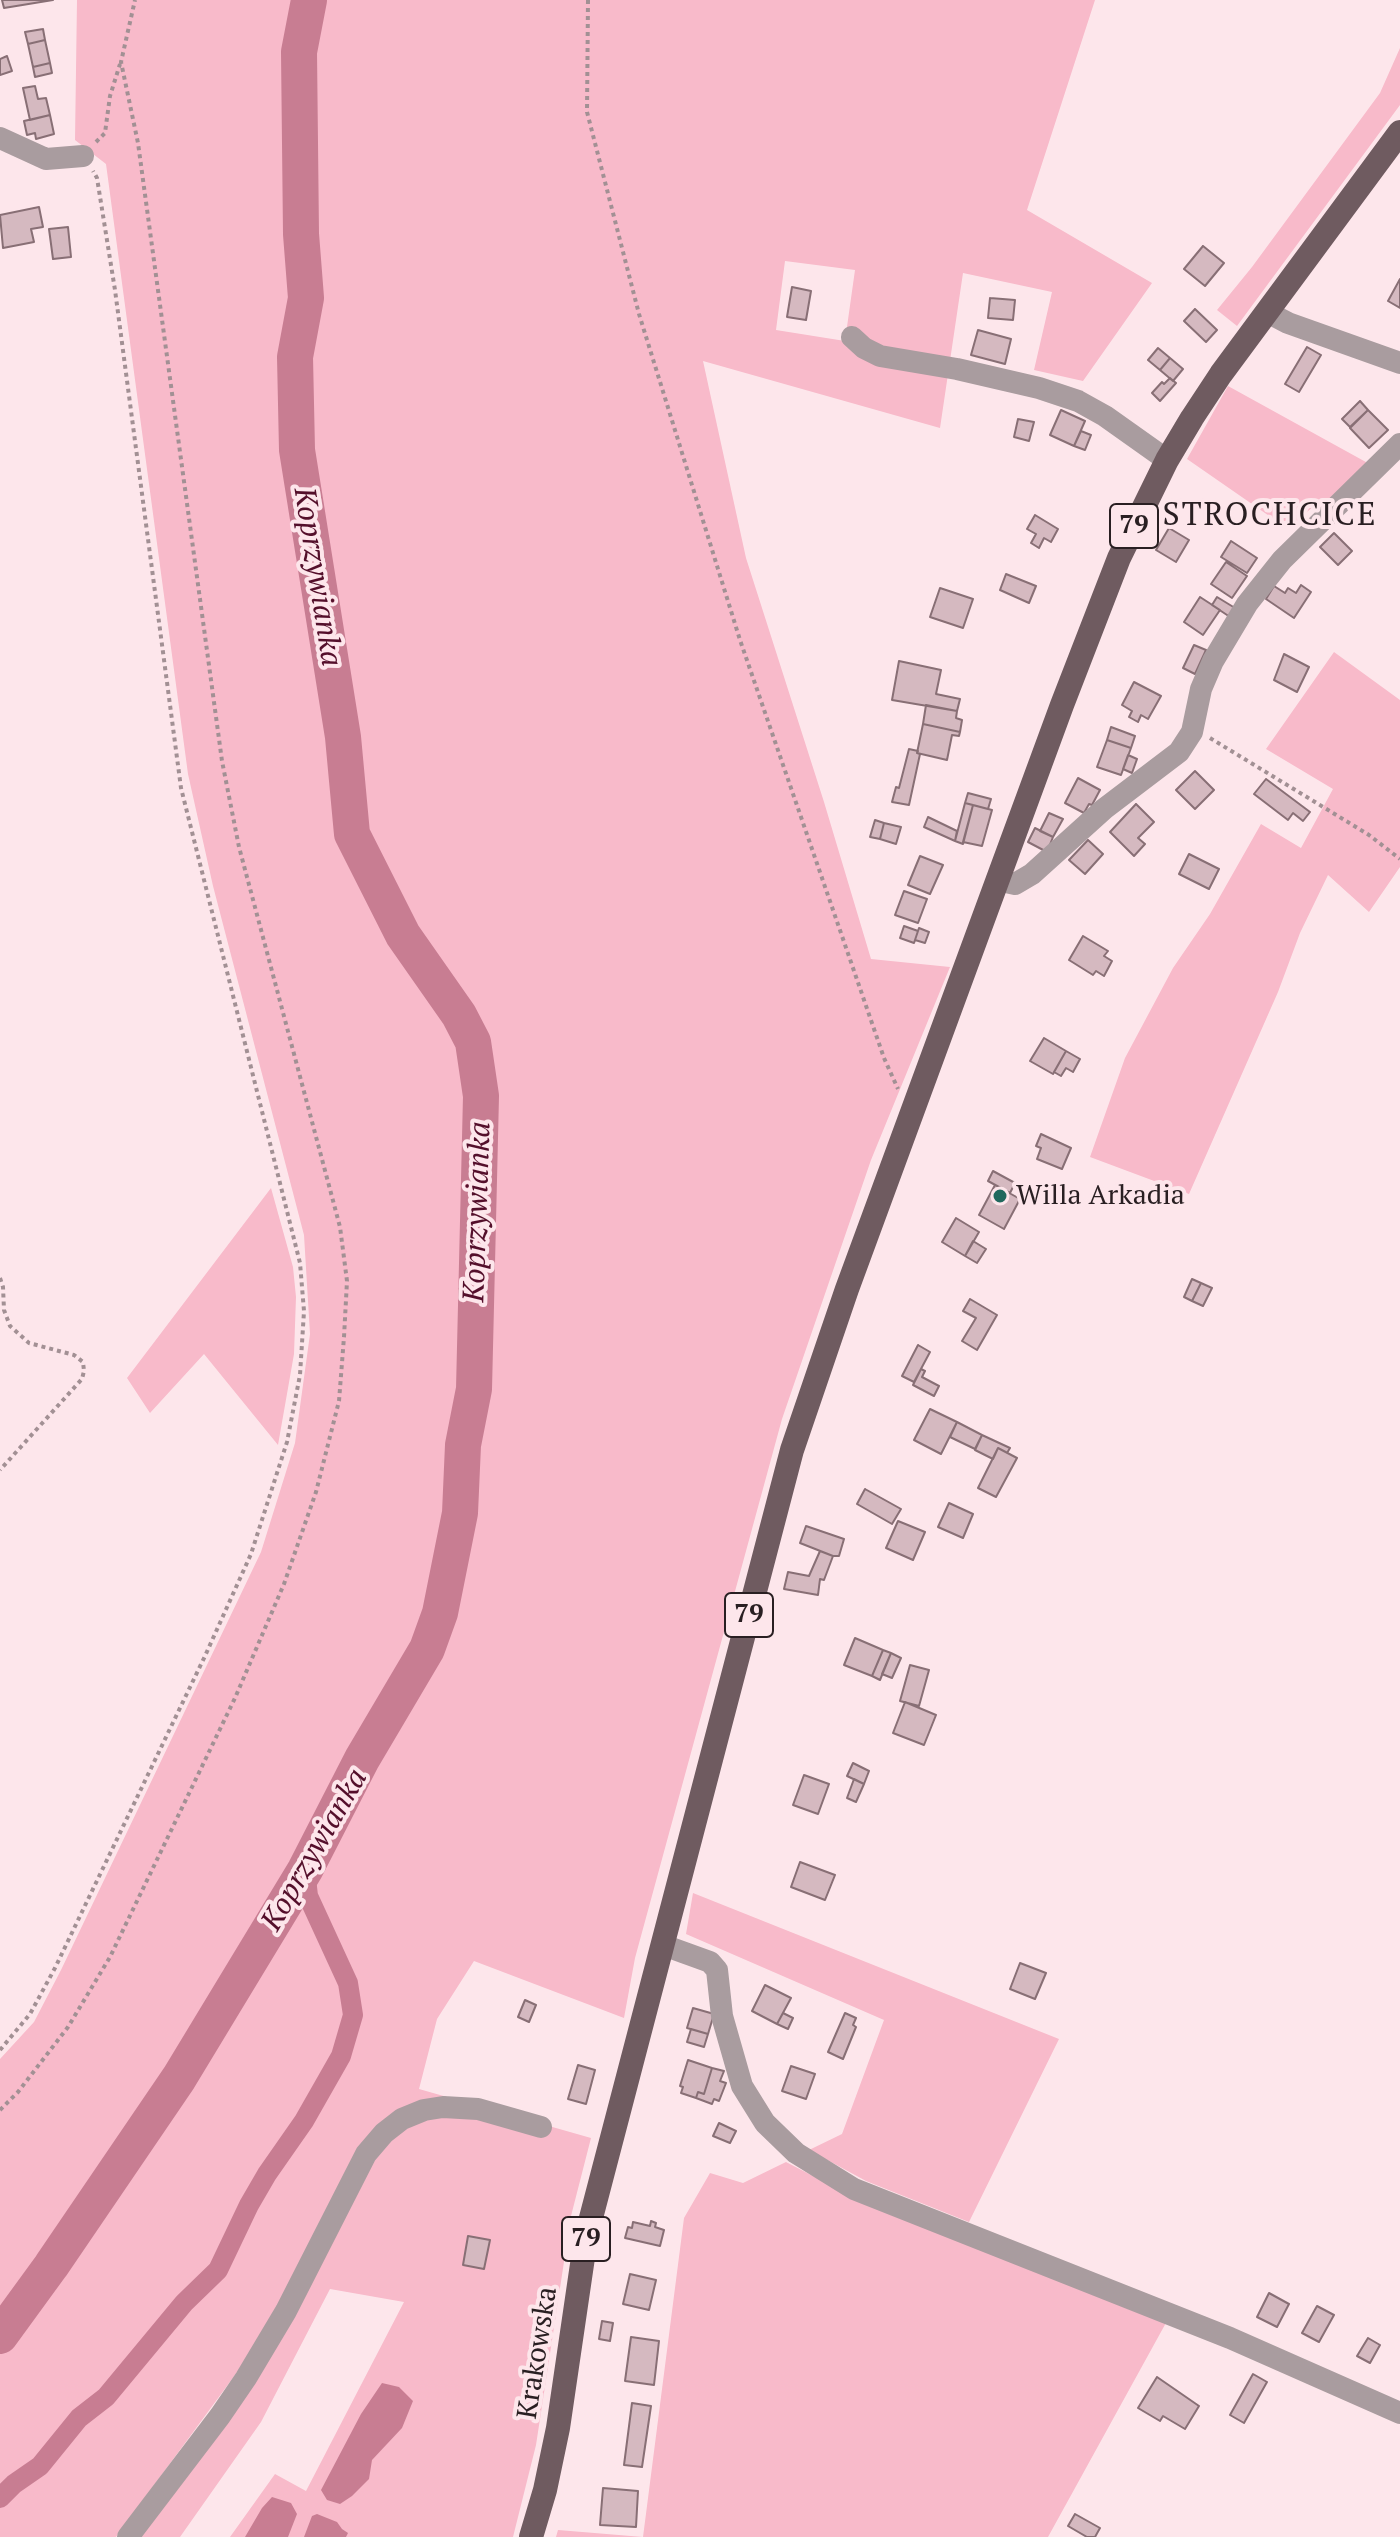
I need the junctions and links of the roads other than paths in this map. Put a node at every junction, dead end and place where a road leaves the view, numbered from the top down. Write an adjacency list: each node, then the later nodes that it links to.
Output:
1 (1400, 132): 4 (main road, 79)
2 (0, 138): 3 (street)
3 (83, 156)
4 (1267, 312): 6 (street); 8 (main road, 79)
5 (852, 337): 8 (street)
6 (1400, 363)
7 (1400, 444): 9 (street)
8 (1167, 460): 9 (main road, 79)
9 (997, 880): 10 (main road, 79)
10 (663, 1945): 12 (street); 14 (main road, Krakowska / 79)
11 (541, 2127): 13 (street)
12 (1400, 2413)
13 (128, 2537)
14 (531, 2537)

